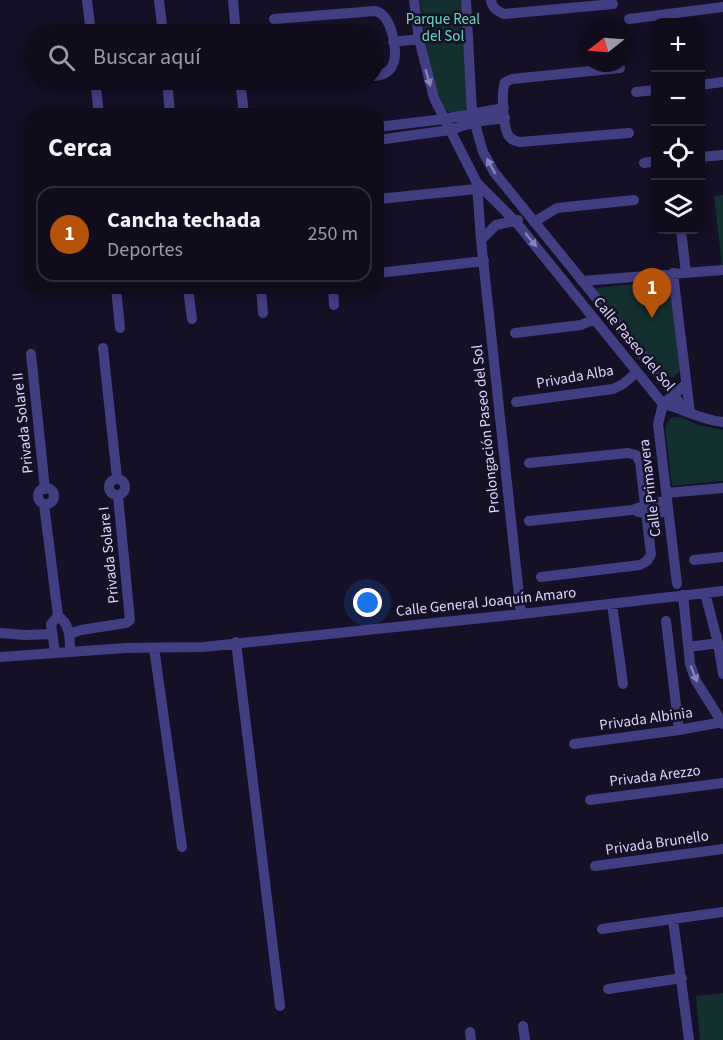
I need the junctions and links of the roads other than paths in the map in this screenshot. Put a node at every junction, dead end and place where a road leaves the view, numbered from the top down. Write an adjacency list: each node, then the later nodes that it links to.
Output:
1 (87, 0): 11 (street)
2 (159, 0): 12 (street)
3 (233, 0): 13 (street)
4 (414, 0): 14 (street, Calle Paseo del Sol)
5 (466, 0): 29 (street, Calle Paseo del Sol)
6 (491, 0): 7 (street)
7 (613, 4)
8 (723, 7): 10 (street)
9 (274, 19): 15 (street)
10 (633, 19)
11 (90, 24)
12 (162, 24)
13 (235, 24)
14 (419, 39): 15 (street); 30 (street, Calle Paseo del Sol, one-way to 30)
15 (393, 42): 17 (street)
16 (581, 72): 28 (street)
17 (384, 74)
18 (723, 82): 19 (street)
19 (705, 84)
20 (96, 90): 25 (street)
21 (168, 90): 26 (street)
22 (241, 90): 27 (street)
23 (651, 90): 24 (street)
24 (636, 92)
25 (98, 108)
26 (169, 108)
27 (243, 108)
28 (504, 113): 29 (street); 33 (street)
29 (473, 117): 30 (street); 32 (street); 40 (street, Calle Paseo del Sol, one-way to 29)
30 (444, 119): 31 (street); 32 (street, Calle Paseo del Sol)
31 (384, 126)
32 (450, 130): 34 (street); 37 (street, Calle Paseo del Sol)
33 (629, 133)
34 (384, 139)
35 (723, 155): 36 (street)
36 (705, 157)
37 (477, 186): 38 (street); 41 (street, Calle Paseo del Sol); 43 (street, Prolongación Paseo del Sol)
38 (384, 198)
39 (634, 200): 40 (street)
40 (530, 217): 41 (street); 49 (street, Calle Paseo del Sol)
41 (516, 222): 43 (street); 57 (street, Calle Paseo del Sol, one-way to 57)
42 (681, 234): 48 (street)
43 (481, 240): 44 (street, Prolongación Paseo del Sol)
44 (484, 261): 46 (street); 82 (street, Prolongación Paseo del Sol)
45 (723, 270): 48 (street)
46 (384, 272)
47 (674, 273): 48 (street); 49 (street); 63 (street)
48 (686, 273)
49 (582, 281): 64 (street, Calle Paseo del Sol)
50 (117, 294): 58 (street)
51 (189, 294): 56 (street)
52 (261, 294): 55 (street)
53 (333, 294): 54 (street)
54 (334, 305)
55 (263, 313)
56 (192, 319)
57 (594, 319): 59 (street); 62 (street, Calle Paseo del Sol)
58 (120, 328)
59 (515, 333)
60 (103, 348): 87 (street, Privada Solare I)
61 (31, 354): 83 (street, Privada Solare II)
62 (636, 373): 65 (street, Privada Alba); 66 (street, Calle Paseo del Sol)
63 (686, 384): 64 (street); 67 (street)
64 (674, 394): 66 (street); 67 (street, Calle Paseo del Sol)
65 (516, 402)
66 (663, 404): 67 (street, Calle Paseo del Sol); 71 (street, Calle Primavera)
67 (687, 411): 68 (street)
68 (723, 422)
69 (529, 463): 72 (street)
70 (723, 488): 71 (street)
71 (667, 502): 72 (street); 77 (street, Calle Primavera)
72 (645, 509): 73 (street); 76 (street)
73 (529, 521)
74 (723, 557): 75 (street)
75 (694, 560)
76 (542, 577)
77 (677, 585)
78 (723, 591): 79 (street, Calle General Joaquín Amaro)
79 (705, 593): 80 (street, Calle General Joaquín Amaro); 89 (street)
80 (683, 595): 81 (street, Calle General Joaquín Amaro); 90 (street)
81 (612, 604): 82 (street, Calle General Joaquín Amaro); 96 (street)
82 (521, 614): 88 (street, Calle General Joaquín Amaro)
83 (58, 616): 86 (street); 87 (street)
84 (666, 621): 98 (street)
85 (0, 633): 86 (street)
86 (52, 634): 93 (street)
87 (69, 634): 92 (street)
88 (236, 642): 91 (street, Calle General Joaquín Amaro); 110 (street)
89 (718, 643): 90 (street); 95 (street)
90 (690, 647): 97 (street, one-way to 97)
91 (154, 648): 92 (street, Calle General Joaquín Amaro); 102 (street)
92 (70, 651): 93 (street, Calle General Joaquín Amaro)
93 (54, 652): 94 (street, Calle General Joaquín Amaro)
94 (0, 657)
95 (723, 674)
96 (622, 684)
97 (723, 722): 98 (street, Privada Albinia)
98 (679, 730): 99 (street, Privada Albinia)
99 (574, 744)
100 (723, 783): 101 (street, Privada Arezzo)
101 (590, 800)
102 (182, 846)
103 (723, 849): 104 (street, Privada Brunello)
104 (595, 866)
105 (723, 912): 106 (street)
106 (673, 920): 107 (street); 108 (street)
107 (602, 929)
108 (682, 978): 109 (street); 113 (street)
109 (608, 989)
110 (280, 1006)
111 (523, 1026): 112 (street)
112 (525, 1040)
113 (687, 1040)

